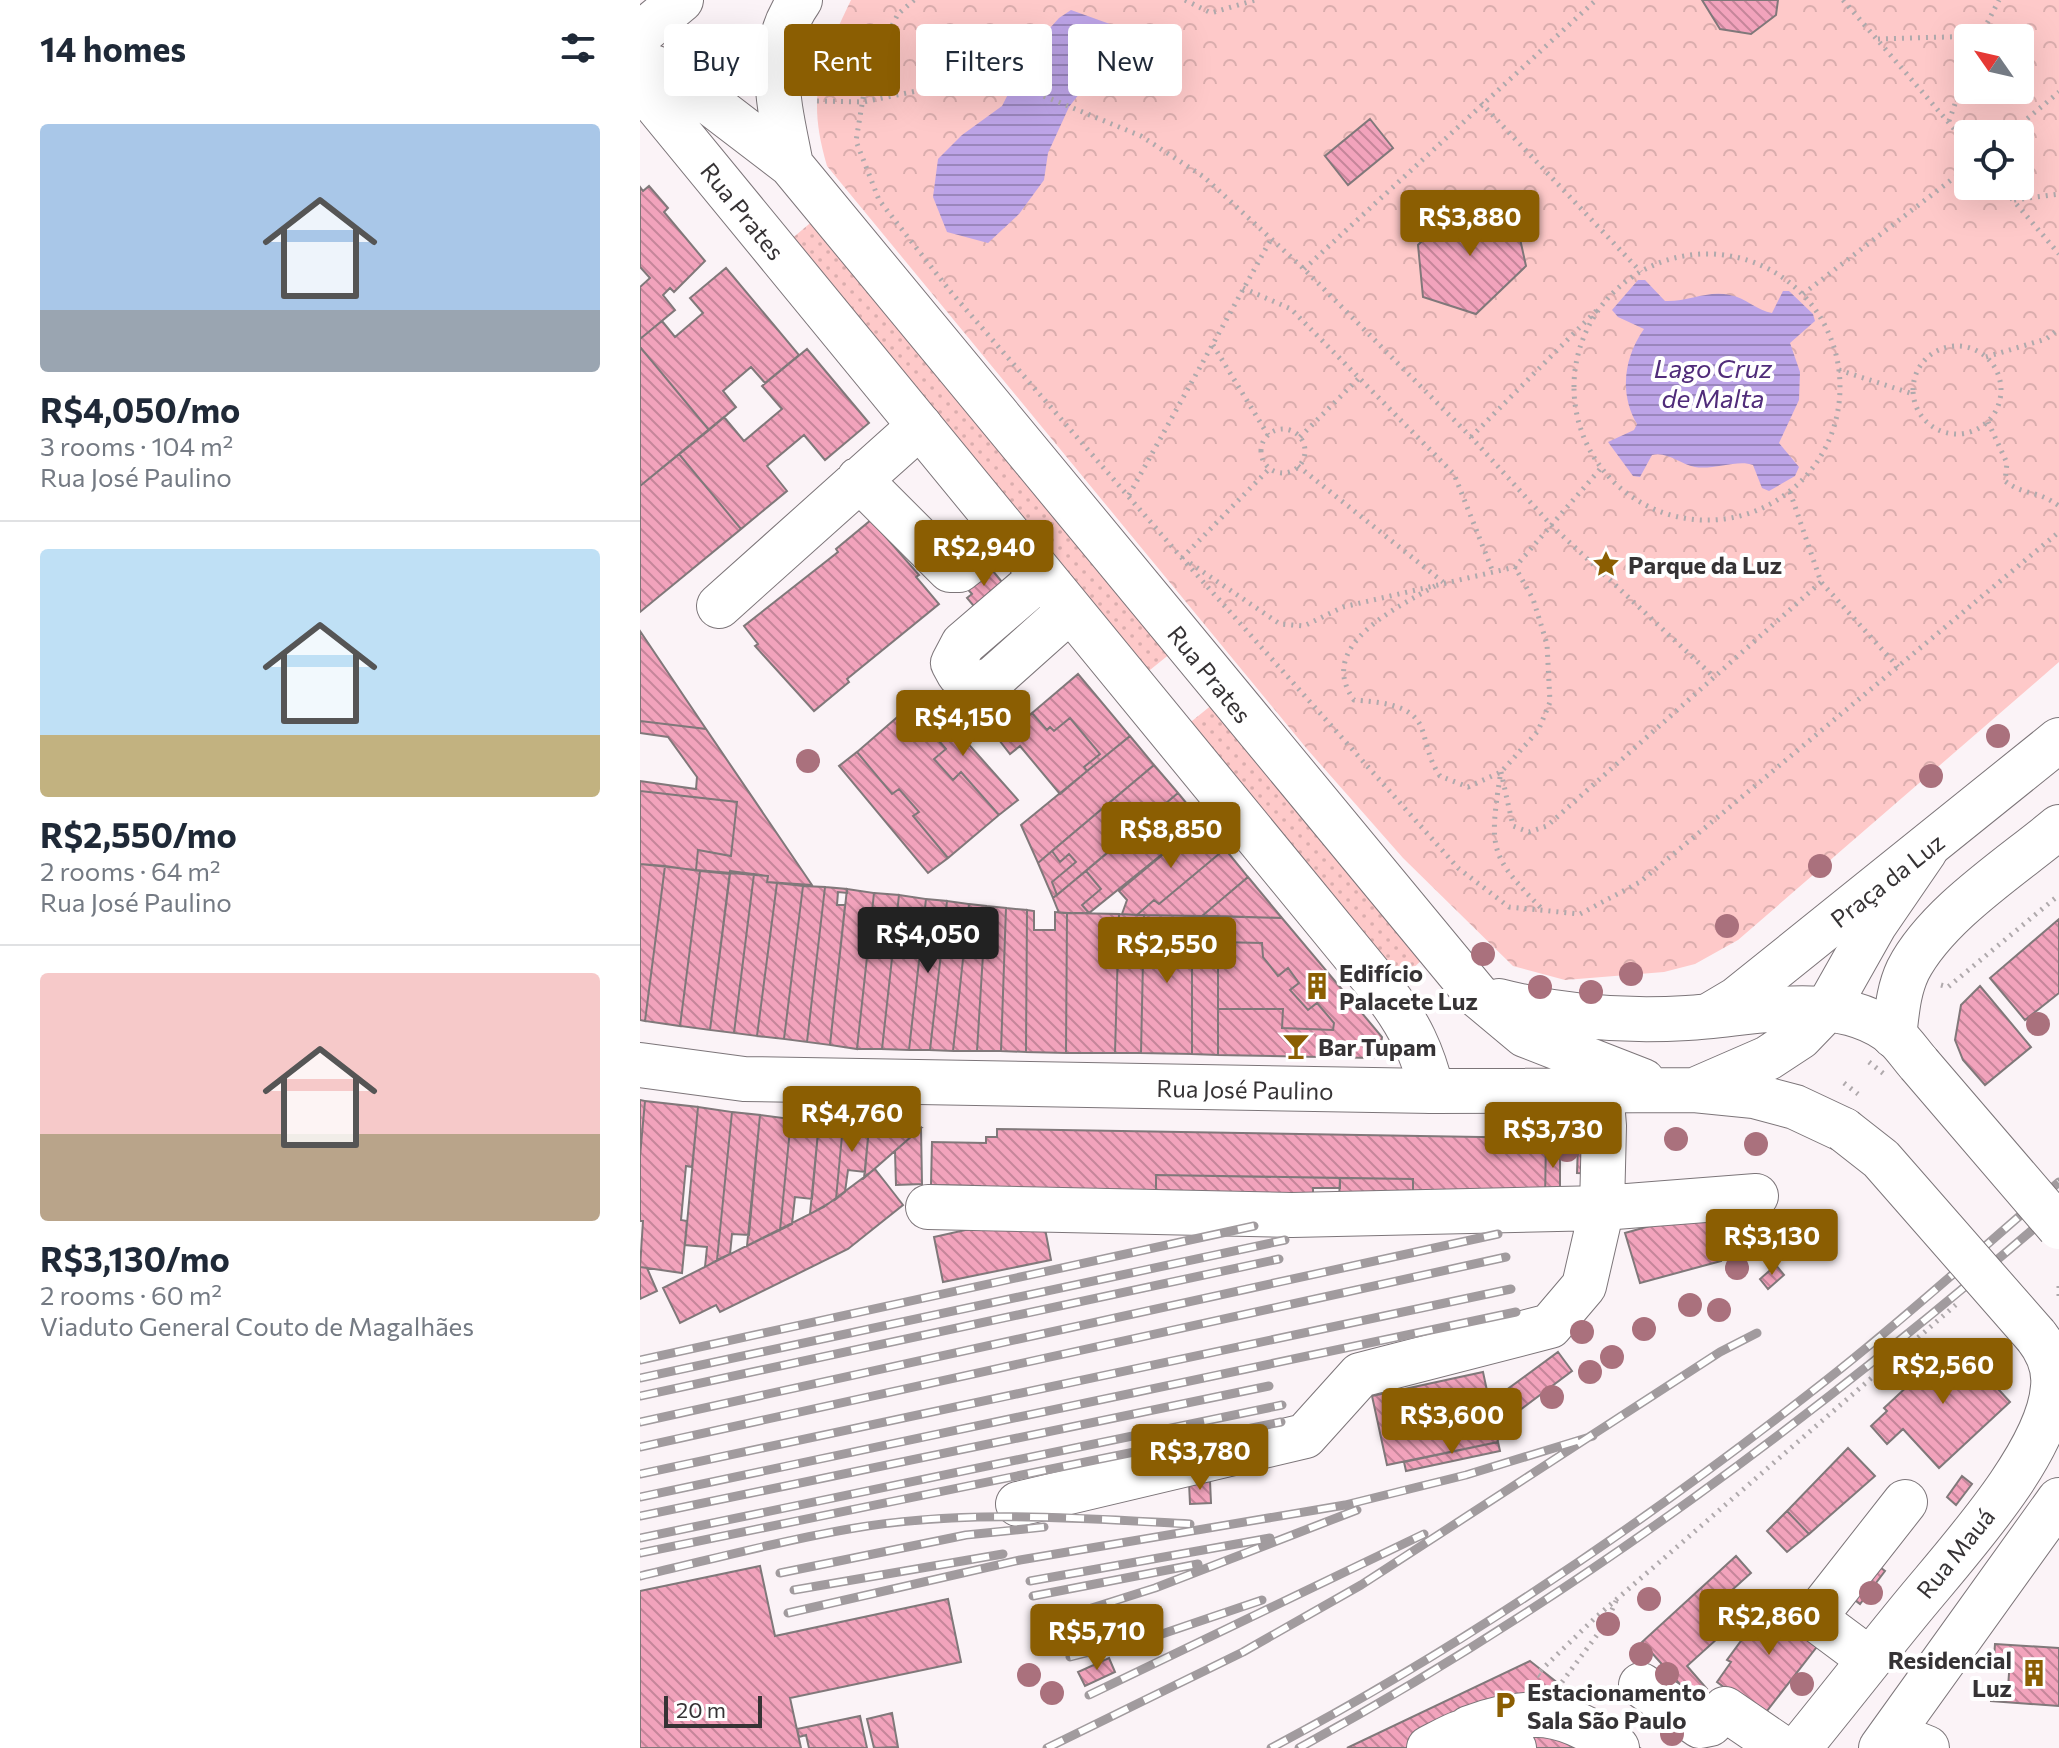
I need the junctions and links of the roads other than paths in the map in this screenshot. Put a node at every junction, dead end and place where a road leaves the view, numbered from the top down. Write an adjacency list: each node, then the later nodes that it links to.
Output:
1 (681, 0): 3 (main road)
2 (800, 0): 6 (main road)
3 (640, 34)
4 (640, 62): 6 (main road, Rua Prates)
5 (640, 85): 7 (main road, Rua Prates)
6 (791, 165): 13 (main road, Rua Prates)
7 (920, 426): 8 (main road); 9 (main road, Rua Prates)
8 (859, 479): 9 (main road); 11 (main road)
9 (1007, 533): 10 (main road, Rua Prates)
10 (1042, 576): 12 (main road, Rua Prates); 12 (main road)
11 (719, 606)
12 (1070, 610): 14 (main road, Rua Prates)
13 (1206, 670): 14 (main road); 18 (main road, Rua Prates)
14 (1154, 712): 25 (main road, Rua Prates)
15 (2059, 740): 17 (main road, Praça da Luz)
16 (2059, 827): 21 (main road)
17 (1925, 851): 19 (main road); 20 (main road, Praça da Luz)
18 (1477, 995): 20 (main road); 24 (main road, Rua Prates)
19 (1827, 1009): 20 (main road); 21 (main road); 24 (main road)
20 (1710, 1015)
21 (1906, 1050): 30 (main road, bridge)
22 (640, 1065): 25 (main road, Rua José Paulino)
23 (1601, 1090): 24 (main road, Rua José Paulino); 25 (main road, Rua José Paulino); 29 (main road)
24 (1679, 1090): 26 (main road, Rua José Paulino)
25 (1432, 1091)
26 (1844, 1130): 35 (main road, Rua Mauá, bridge)
27 (1756, 1196): 29 (main road)
28 (928, 1207): 29 (main road)
29 (1602, 1208): 33 (main road)
30 (2059, 1227)
31 (2059, 1500): 34 (main road)
32 (1905, 1502): 35 (main road)
33 (1018, 1504)
34 (1966, 1632): 35 (main road); 39 (main road)
35 (1857, 1675): 44 (main road, Rua Mauá)
36 (1641, 1685): 43 (main road)
37 (1469, 1728): 38 (main road); 40 (main road); 41 (main road)
38 (1570, 1731): 42 (main road)
39 (1900, 1743)
40 (1429, 1748)
41 (1514, 1748)
42 (1617, 1748)
43 (1782, 1748)
44 (1799, 1748)

